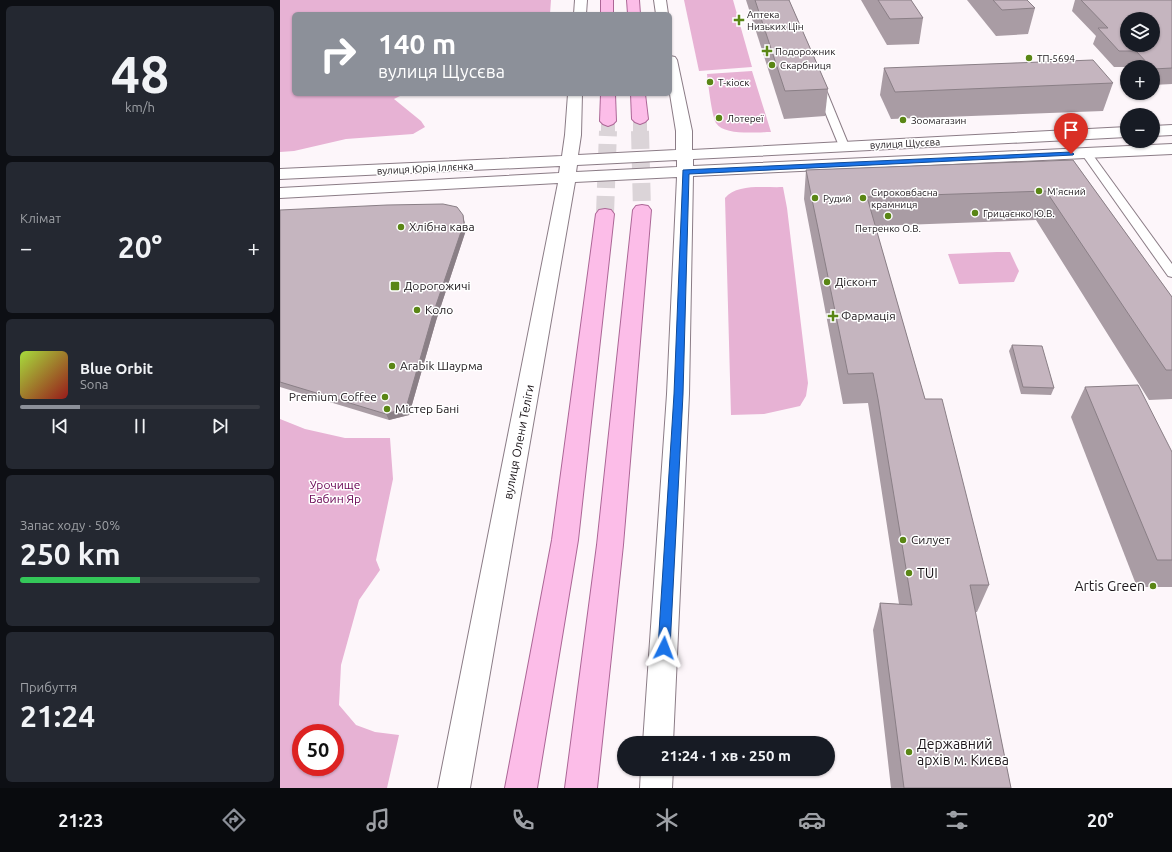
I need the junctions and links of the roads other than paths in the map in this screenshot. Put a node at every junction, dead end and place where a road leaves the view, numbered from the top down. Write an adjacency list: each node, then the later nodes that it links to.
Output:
1 (581, 0): 5 (main road)
2 (607, 0): 6 (main road)
3 (633, 0): 7 (main road)
4 (660, 0): 8 (main road)
5 (580, 12)
6 (607, 12)
7 (634, 12)
8 (662, 12)
9 (672, 70): 22 (main road)
10 (815, 74): 19 (lane)
11 (575, 96): 23 (main road, вулиця Олени Теліги)
12 (608, 96): 15 (main road)
13 (638, 96): 14 (main road)
14 (640, 119)
15 (608, 121)
16 (1172, 130): 17 (main road)
17 (1160, 131)
18 (1120, 132): 19 (main road, вулиця Щусєва)
19 (844, 146): 22 (main road, вулиця Щусєва)
20 (1172, 149): 21 (main road, вулиця Щусєва)
21 (1086, 153): 22 (main road, вулиця Щусєва); 28 (lane)
22 (685, 163): 23 (main road); 29 (main road)
23 (568, 170): 24 (main road, вулиця Юрія Іллєнка); 25 (main road, вулиця Юрія Іллєнка); 31 (main road, вулиця Олени Теліги)
24 (280, 174)
25 (280, 193)
26 (642, 210): 33 (main road)
27 (605, 214): 32 (main road)
28 (1172, 273)
29 (658, 736)
30 (657, 776): 34 (main road)
31 (454, 788)
32 (521, 788)
33 (581, 788)
34 (656, 788)

